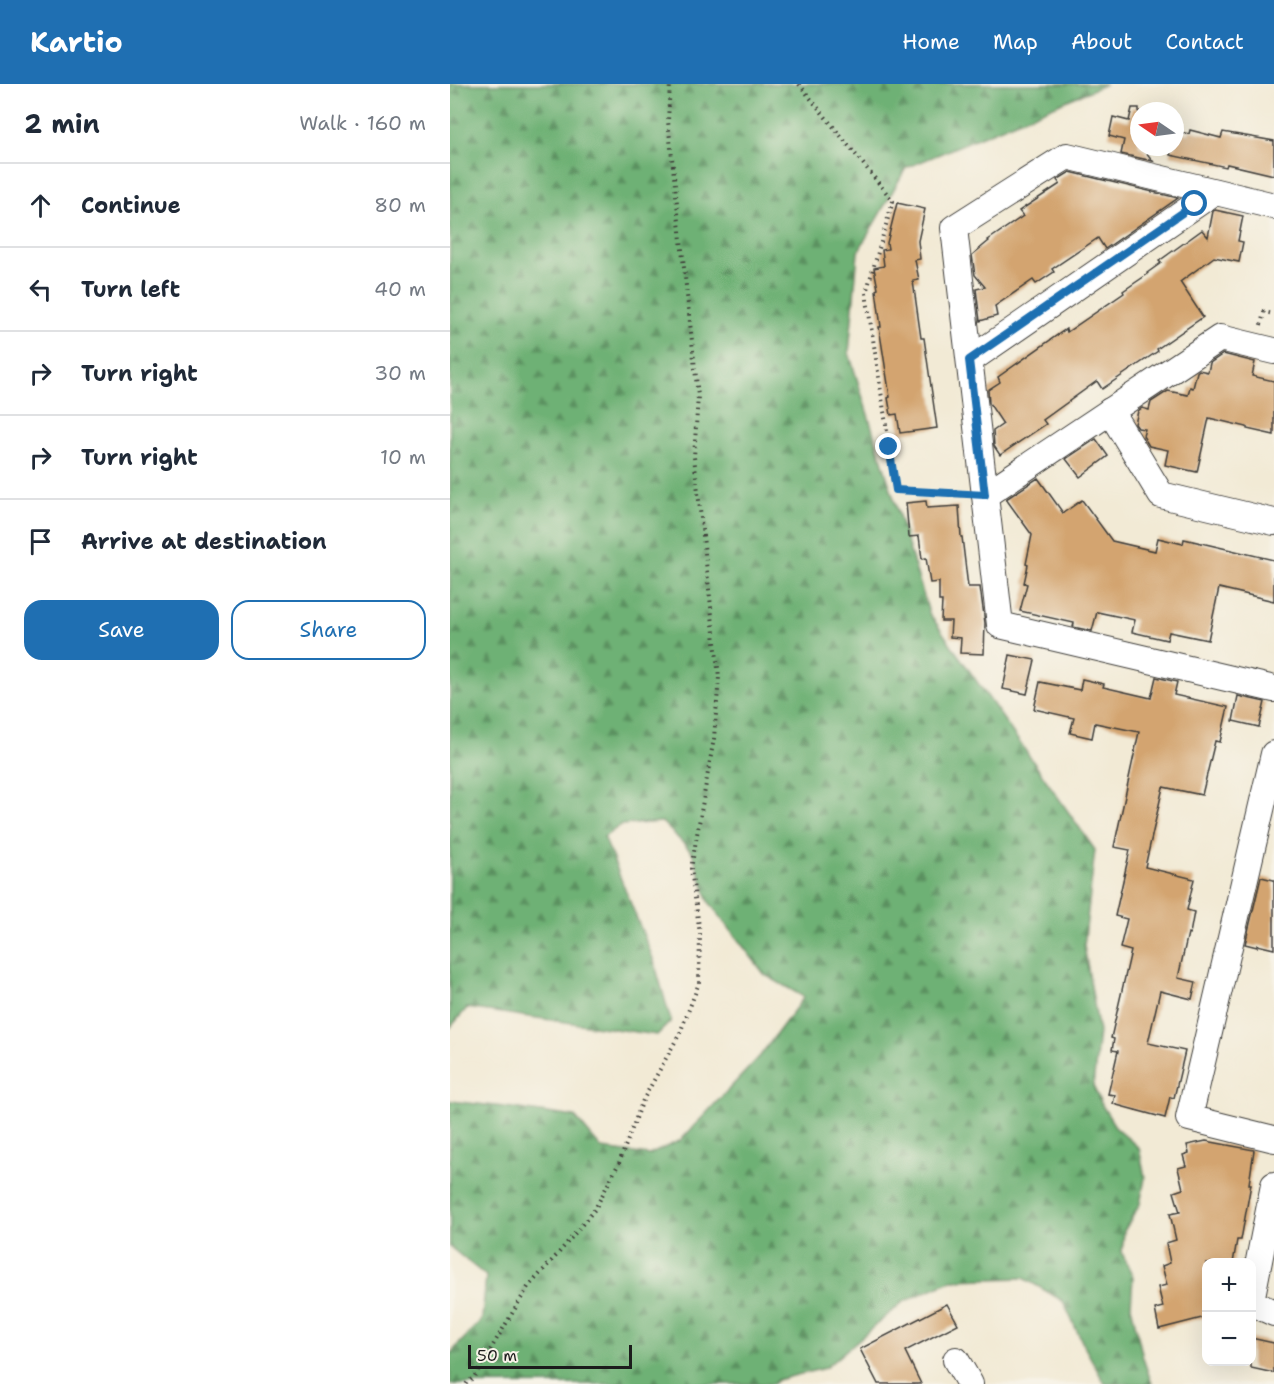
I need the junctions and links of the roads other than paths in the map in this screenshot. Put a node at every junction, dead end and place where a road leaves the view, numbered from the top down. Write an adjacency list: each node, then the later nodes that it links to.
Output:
1 (1214, 192): 2 (street); 4 (street); 4 (street)
2 (1274, 206)
3 (1274, 351): 5 (street)
4 (969, 360): 6 (street)
5 (1110, 411): 6 (street); 7 (street)
6 (985, 495): 8 (street)
7 (1274, 522)
8 (1274, 689)
9 (1274, 754): 10 (street)
10 (1274, 1139)
11 (1274, 1185): 12 (street)
12 (1256, 1272)
13 (1256, 1305): 14 (street)
14 (1274, 1313)
15 (956, 1360): 16 (street)
16 (970, 1384)

